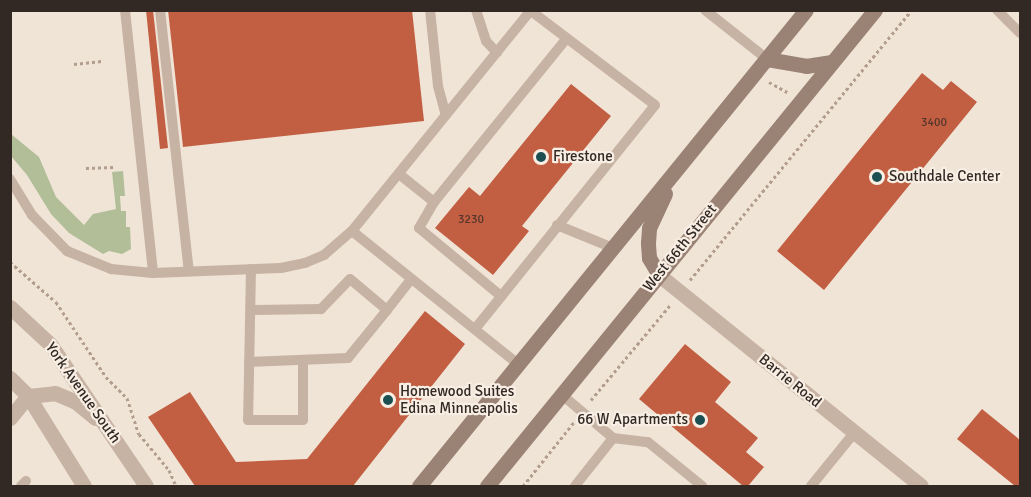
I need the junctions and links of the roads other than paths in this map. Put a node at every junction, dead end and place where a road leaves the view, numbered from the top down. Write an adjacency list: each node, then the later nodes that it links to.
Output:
1 (125, 10): 25 (lane)
2 (160, 10): 24 (lane)
3 (430, 10): 15 (lane)
4 (476, 10): 12 (lane)
5 (705, 10): 13 (lane)
6 (806, 10): 13 (main road)
7 (875, 10): 14 (main road, West 66th Street)
8 (997, 10): 10 (lane)
9 (531, 11): 11 (lane); 12 (lane)
10 (1020, 33)
11 (567, 38): 19 (lane); 20 (lane)
12 (497, 53): 15 (lane)
13 (767, 58): 14 (main road); 17 (main road)
14 (832, 62): 26 (main road, West 66th Street)
15 (446, 115): 16 (lane)
16 (399, 174): 19 (lane); 21 (lane)
17 (673, 174): 22 (main road); 26 (main road)
18 (10, 179): 25 (lane)
19 (434, 202): 28 (lane)
20 (557, 225): 22 (lane); 28 (lane)
21 (352, 231): 23 (lane); 27 (lane)
22 (613, 248): 35 (main road)
23 (251, 269): 24 (lane); 30 (lane)
24 (189, 271): 25 (lane)
25 (153, 273)
26 (659, 274): 37 (main road, West 66th Street); 41 (street, Barrie Road)
27 (411, 279): 31 (lane); 32 (lane)
28 (501, 296): 32 (lane)
29 (10, 305): 40 (street, York Avenue South)
30 (251, 310): 31 (lane); 34 (lane)
31 (387, 310): 33 (lane)
32 (475, 329): 35 (lane)
33 (303, 361): 34 (lane); 34 (lane)
34 (249, 362)
35 (518, 364): 45 (main road)
36 (10, 378): 38 (street)
37 (561, 394): 42 (lane); 46 (main road, West 66th Street)
38 (28, 396): 39 (street); 40 (street); 43 (street)
39 (10, 418)
40 (109, 429): 44 (street, York Avenue South)
41 (854, 433): 49 (lane); 50 (street, Barrie Road)
42 (613, 438): 47 (lane); 48 (lane)
43 (84, 486)
44 (146, 486)
45 (419, 486)
46 (487, 486)
47 (575, 486)
48 (702, 486)
49 (811, 486)
50 (921, 486)

